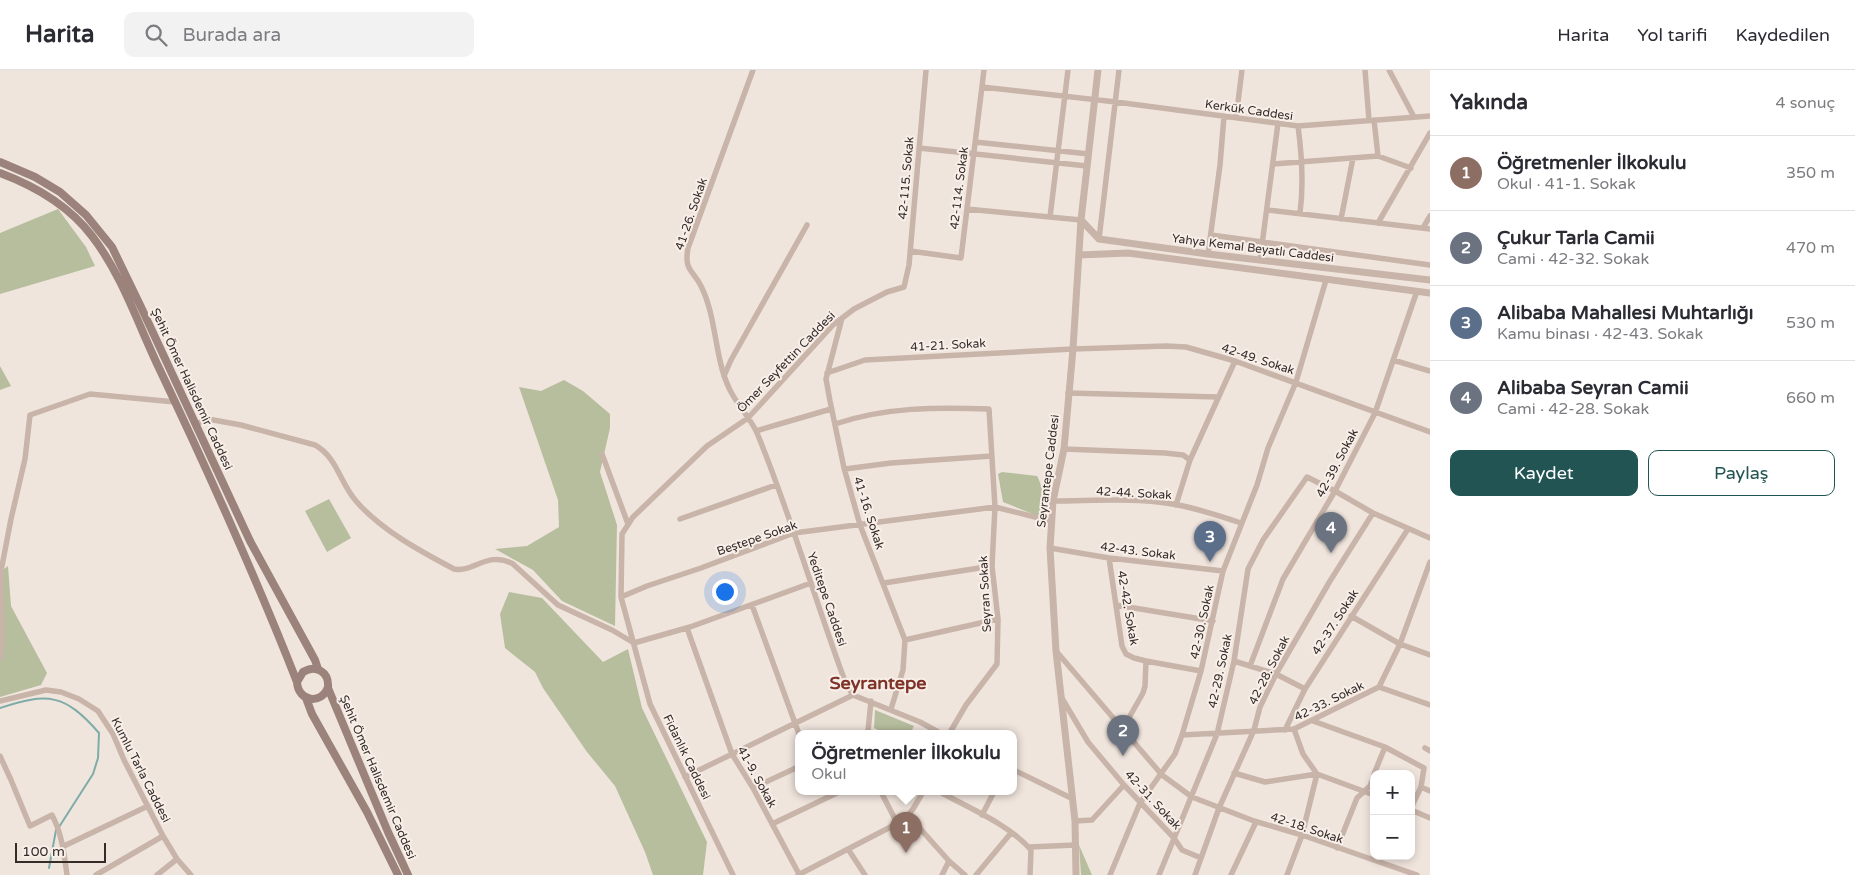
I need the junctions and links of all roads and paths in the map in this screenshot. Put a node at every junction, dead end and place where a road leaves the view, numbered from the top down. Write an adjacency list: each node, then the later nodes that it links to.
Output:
1 (753, 70): 65 (street, 41-26. Sokak)
2 (926, 70): 23 (street, 42-115. Sokak)
3 (984, 70): 10 (street, 42-114. Sokak)
4 (1068, 70): 11 (street)
5 (1098, 70): 12 (street, Seyrantepe Caddesi)
6 (1119, 70): 13 (street)
7 (1242, 70): 17 (street)
8 (1365, 70): 18 (street)
9 (1389, 70): 16 (street)
10 (982, 87): 11 (street, Kerkük Caddesi); 22 (street, 42-114. Sokak)
11 (1065, 96): 12 (street, Kerkük Caddesi); 24 (street)
12 (1095, 100): 13 (street, Kerkük Caddesi); 26 (street, Seyrantepe Caddesi)
13 (1116, 102): 14 (street, Kerkük Caddesi); 47 (street)
14 (1224, 116): 17 (street, Kerkük Caddesi); 46 (street)
15 (1430, 116): 16 (street, Kerkük Caddesi)
16 (1414, 117): 18 (street, Kerkük Caddesi)
17 (1236, 118): 19 (street, Kerkük Caddesi)
18 (1371, 120): 20 (street, Kerkük Caddesi); 27 (street)
19 (1278, 123): 20 (street, Kerkük Caddesi); 32 (street)
20 (1298, 126): 31 (street)
21 (1430, 133): 34 (street)
22 (975, 142): 24 (street); 25 (street, 42-114. Sokak)
23 (919, 148): 25 (street); 49 (street, 42-115. Sokak)
24 (1058, 151): 26 (street); 30 (street)
25 (974, 154): 30 (street); 36 (street, 42-114. Sokak)
26 (1089, 154): 33 (street, Seyrantepe Caddesi)
27 (1378, 156): 28 (street); 34 (street)
28 (1354, 158): 31 (street); 41 (street)
29 (0, 162): 73 (main road, Şehit Ömer Halisdemir Caddesi)
30 (1057, 162): 33 (street); 40 (street)
31 (1302, 162): 32 (street); 38 (street)
32 (1273, 164): 37 (street)
33 (1087, 166): 42 (street, Seyrantepe Caddesi)
34 (1411, 168): 43 (street)
35 (0, 173): 69 (main road, Şehit Ömer Halisdemir Caddesi)
36 (967, 209): 40 (street); 49 (street, 42-114. Sokak)
37 (1267, 210): 38 (street); 48 (street)
38 (1300, 213): 41 (street)
39 (1430, 216): 45 (street)
40 (1050, 217): 42 (street)
41 (1341, 219): 43 (street)
42 (1081, 220): 47 (street); 51 (street, Seyrantepe Caddesi)
43 (1378, 223): 45 (street)
44 (806, 225): 65 (street)
45 (1427, 228)
46 (1211, 235): 48 (street); 50 (street)
47 (1099, 239): 50 (street, Yahya Kemal Beyatlı Caddesi)
48 (1262, 242): 52 (street); 53 (street)
49 (910, 251): 56 (street, 42-115. Sokak)
50 (1208, 254): 52 (street, Yahya Kemal Beyatlı Caddesi)
51 (1078, 255): 54 (street, Yahya Kemal Beyatlı Caddesi); 60 (street, Seyrantepe Caddesi)
52 (1260, 260): 55 (street, Yahya Kemal Beyatlı Caddesi)
53 (1430, 265)
54 (1326, 280): 57 (street, Yahya Kemal Beyatlı Caddesi); 66 (street, 42-30. Sokak)
55 (1430, 280)
56 (904, 287): 59 (street, Ömer Seyfettin Caddesi)
57 (1417, 291): 58 (street, Yahya Kemal Beyatlı Caddesi); 61 (street, 42-39. Sokak)
58 (1430, 293)
59 (842, 318): 64 (street, 41-16. Sokak); 72 (street, Ömer Seyfettin Caddesi)
60 (1073, 349): 62 (street, 42-49. Sokak); 64 (street, 41-21. Sokak); 67 (street, Seyrantepe Caddesi)
61 (1393, 360): 63 (street); 71 (street, 42-39. Sokak)
62 (1235, 361): 66 (street, 42-49. Sokak); 68 (street)
63 (1430, 371)
64 (827, 373): 70 (street, 41-16. Sokak)
65 (724, 376): 72 (street, 41-26. Sokak)
66 (1296, 382): 71 (street, 42-49. Sokak); 90 (street, 42-30. Sokak)
67 (1068, 393): 68 (street); 77 (street, Seyrantepe Caddesi)
68 (1218, 397): 80 (street)
69 (175, 402): 115 (street); 122 (main road, Şehit Ömer Halisdemir Caddesi)
70 (831, 409): 74 (street, 41-16. Sokak); 75 (street)
71 (1375, 413): 76 (street, 42-49. Sokak); 83 (street, 42-39. Sokak)
72 (748, 418): 75 (street, Yeditepe Caddesi); 91 (street, Ömer Seyfettin Caddesi)
73 (196, 424): 111 (street); 119 (main road, Şehit Ömer Halisdemir Caddesi)
74 (835, 424): 79 (street, Seyran Sokak); 81 (street, 41-16. Sokak)
75 (756, 431): 82 (street, Yeditepe Caddesi)
76 (1430, 432)
77 (1064, 449): 80 (street); 84 (street, Seyrantepe Caddesi)
78 (602, 454): 91 (street)
79 (992, 456): 81 (street); 86 (street, Seyran Sokak)
80 (1190, 460): 85 (street)
81 (845, 469): 92 (street, 41-16. Sokak)
82 (776, 485): 88 (street); 94 (street, Yeditepe Caddesi)
83 (1335, 491): 87 (street); 117 (street, 42-29. Sokak); 118 (street, 42-39. Sokak)
84 (1053, 501): 85 (street, 42-44. Sokak); 89 (street, Seyrantepe Caddesi)
85 (1176, 505): 90 (street, 42-44. Sokak)
86 (995, 507): 89 (street); 92 (street, Beştepe Sokak); 99 (street, Seyran Sokak)
87 (1373, 513): 93 (street); 121 (street, 42-28. Sokak)
88 (680, 519)
89 (1051, 521): 96 (street, Seyrantepe Caddesi)
90 (1242, 523): 100 (street, 42-30. Sokak)
91 (628, 524): 103 (street, Ömer Seyfettin Caddesi)
92 (860, 525): 94 (street, Beştepe Sokak); 102 (street, 41-16. Sokak)
93 (1408, 529): 95 (street); 106 (street, 42-37. Sokak)
94 (794, 533): 101 (street, Yeditepe Caddesi); 103 (street, Beştepe Sokak)
95 (1430, 538)
96 (1050, 548): 97 (street, 42-43. Sokak); 113 (street, Seyrantepe Caddesi)
97 (1109, 558): 100 (street, 42-43. Sokak); 105 (street, 42-42. Sokak)
98 (1430, 562): 112 (street, 42-33. Sokak)
99 (992, 566): 102 (street); 107 (street, Seyran Sokak)
100 (1223, 571): 108 (street, 42-30. Sokak)
101 (812, 583): 104 (street); 126 (street, Yeditepe Caddesi)
102 (884, 583): 110 (street, 41-16. Sokak)
103 (620, 597): 111 (street, Ömer Seyfettin Caddesi)
104 (752, 605): 109 (street); 134 (street)
105 (1116, 605): 108 (street); 116 (street, 42-42. Sokak)
106 (1351, 616): 112 (street); 125 (street, 42-37. Sokak)
107 (998, 619): 110 (street); 139 (street, Seyran Sokak)
108 (1212, 621): 120 (street, 42-30. Sokak)
109 (686, 628): 111 (street); 146 (street, 41-9. Sokak)
110 (905, 640): 132 (street, 41-16. Sokak)
111 (634, 643): 154 (street, Fidanlık Caddesi)
112 (1400, 644): 114 (street); 123 (street, 42-33. Sokak)
113 (1056, 651): 128 (street, Seyrantepe Caddesi); 140 (street, 42-18. Sokak)
114 (1430, 655)
115 (0, 658)
116 (1146, 661): 120 (street); 140 (street, 42-42. Sokak)
117 (1234, 661): 118 (street); 143 (street, 42-29. Sokak)
118 (1250, 666): 121 (street)
119 (318, 669): 122 (main road); 124 (main road)
120 (1202, 672): 144 (street, 42-30. Sokak)
121 (1276, 674): 125 (street); 141 (street, 42-28. Sokak)
122 (297, 682): 127 (main road)
123 (1379, 687): 131 (street); 133 (street, 42-33. Sokak)
124 (328, 688): 127 (main road); 200 (main road, Şehit Ömer Halisdemir Caddesi)
125 (1305, 689): 142 (street, 42-37. Sokak)
126 (854, 695): 130 (street); 134 (street)
127 (306, 698): 199 (main road, Şehit Ömer Halisdemir Caddesi)
128 (1062, 699): 155 (street, 42-31. Sokak); 170 (street, Seyrantepe Caddesi)
129 (0, 701): 173 (street, Kumlu Tarla Caddesi)
130 (871, 701): 132 (street); 137 (street)
131 (1430, 705)
132 (891, 709): 138 (street)
133 (1313, 720): 135 (street, 42-33. Sokak); 145 (street)
134 (795, 723): 136 (street); 146 (street)
135 (1294, 729): 142 (street, 42-33. Sokak); 152 (street)
136 (798, 730)
137 (866, 730)
138 (935, 730)
139 (951, 730)
140 (1122, 730): 153 (street, 42-18. Sokak)
141 (1254, 730): 142 (street, 42-33. Sokak); 143 (street, 42-33. Sokak); 151 (street, 42-28. Sokak)
142 (1285, 730)
143 (1217, 734): 144 (street, 42-33. Sokak); 168 (street, 42-29. Sokak)
144 (1182, 735): 153 (street, 42-30. Sokak)
145 (1385, 747): 149 (street); 157 (street)
146 (732, 754): 154 (street); 158 (street, 41-9. Sokak)
147 (0, 756): 188 (street)
148 (795, 768): 158 (street)
149 (1376, 770)
150 (1017, 771): 170 (street)
151 (1234, 773): 152 (street); 174 (street, 42-28. Sokak)
152 (1317, 774): 159 (street); 184 (street)
153 (1162, 775): 168 (street, 42-18. Sokak); 172 (street, 42-30. Sokak)
154 (685, 777): 201 (street, Fidanlık Caddesi)
155 (1124, 785): 172 (street, 42-31. Sokak); 179 (street)
156 (1370, 786): 159 (street)
157 (1421, 787): 160 (street); 171 (street)
158 (753, 788): 182 (street, 41-9. Sokak)
159 (1363, 791): 161 (street); 190 (street)
160 (1430, 791)
161 (1370, 794)
162 (822, 795): 169 (street)
163 (833, 795): 169 (street)
164 (883, 795): 181 (street)
165 (921, 795): 176 (street)
166 (945, 795): 177 (street)
167 (992, 795): 177 (street)
168 (1192, 797): 174 (street, 42-18. Sokak); 186 (street, 42-29. Sokak)
169 (824, 799): 182 (street)
170 (1073, 799): 179 (street, Seyrantepe Caddesi)
171 (1415, 800)
172 (1140, 803): 186 (street, 42-31. Sokak); 209 (street, 42-30. Sokak)
173 (148, 806): 185 (street, Kumlu Tarla Caddesi); 188 (street)
174 (1219, 808): 180 (street, 42-18. Sokak); 192 (street, 42-28. Sokak)
175 (1415, 811): 178 (street)
176 (908, 815): 181 (street); 194 (street)
177 (982, 815): 183 (street)
178 (1430, 818)
179 (1075, 821): 187 (street, Seyrantepe Caddesi)
180 (1256, 822): 184 (street, 42-18. Sokak); 212 (street)
181 (897, 823): 191 (street)
182 (772, 824): 202 (street, 41-9. Sokak)
183 (1011, 833): 189 (street); 206 (street)
184 (1302, 835): 190 (street, 42-18. Sokak); 213 (street)
185 (163, 836): 193 (street, Kumlu Tarla Caddesi); 196 (street)
186 (1174, 838): 192 (street, 42-31. Sokak); 210 (street, 42-29. Sokak)
187 (1076, 845): 189 (street); 208 (street, Seyrantepe Caddesi)
188 (64, 846): 195 (street)
189 (1029, 847): 207 (street)
190 (1337, 848): 214 (street, 42-18. Sokak)
191 (848, 849): 202 (street); 203 (street)
192 (1201, 858): 211 (street, 42-28. Sokak)
193 (177, 859): 197 (street); 198 (street, Kumlu Tarla Caddesi)
194 (948, 861): 204 (street); 205 (street)
195 (67, 875)
196 (96, 875)
197 (157, 875)
198 (191, 875)
199 (398, 875)
200 (408, 875)
201 (733, 875)
202 (799, 875)
203 (865, 875)
204 (942, 875)
205 (965, 875)
206 (976, 875)
207 (1030, 875)
208 (1076, 875)
209 (1110, 875)
210 (1159, 875)
211 (1195, 875)
212 (1231, 875)
213 (1287, 875)
214 (1417, 875)

